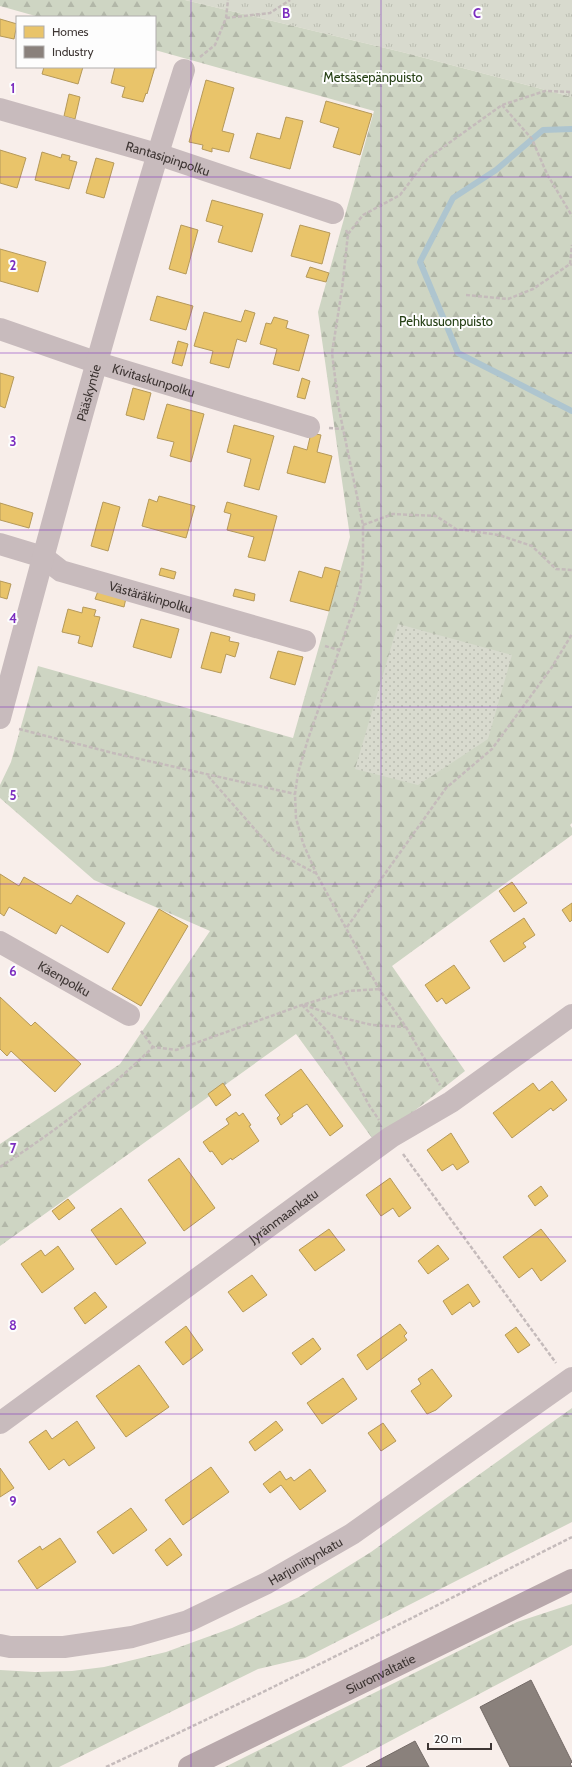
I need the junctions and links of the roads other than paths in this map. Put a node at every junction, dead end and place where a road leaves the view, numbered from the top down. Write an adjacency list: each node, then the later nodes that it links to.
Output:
1 (184, 70): 3 (street, Pääskyntie)
2 (0, 109): 3 (street, Rantasipinpolku)
3 (157, 154): 4 (street, Rantasipinpolku); 6 (street, Pääskyntie)
4 (333, 213)
5 (0, 329): 6 (street, Kivitaskunpolku)
6 (98, 363): 7 (street, Kivitaskunpolku); 9 (street, Pääskyntie)
7 (309, 427)
8 (0, 544): 9 (street, Västäräkinpolku)
9 (43, 557): 10 (street, Västäräkinpolku); 11 (street, Pääskyntie)
10 (305, 641)
11 (8, 723)
12 (0, 942): 13 (street, Käenpolku)
13 (129, 1015)
14 (572, 1015): 16 (street, Jyränmaankatu)
15 (567, 1370): 18 (street, Harjuniitynkatu)
16 (0, 1423)
17 (572, 1580): 19 (main road, Siuronvaltatie)
18 (0, 1645)
19 (189, 1767)

